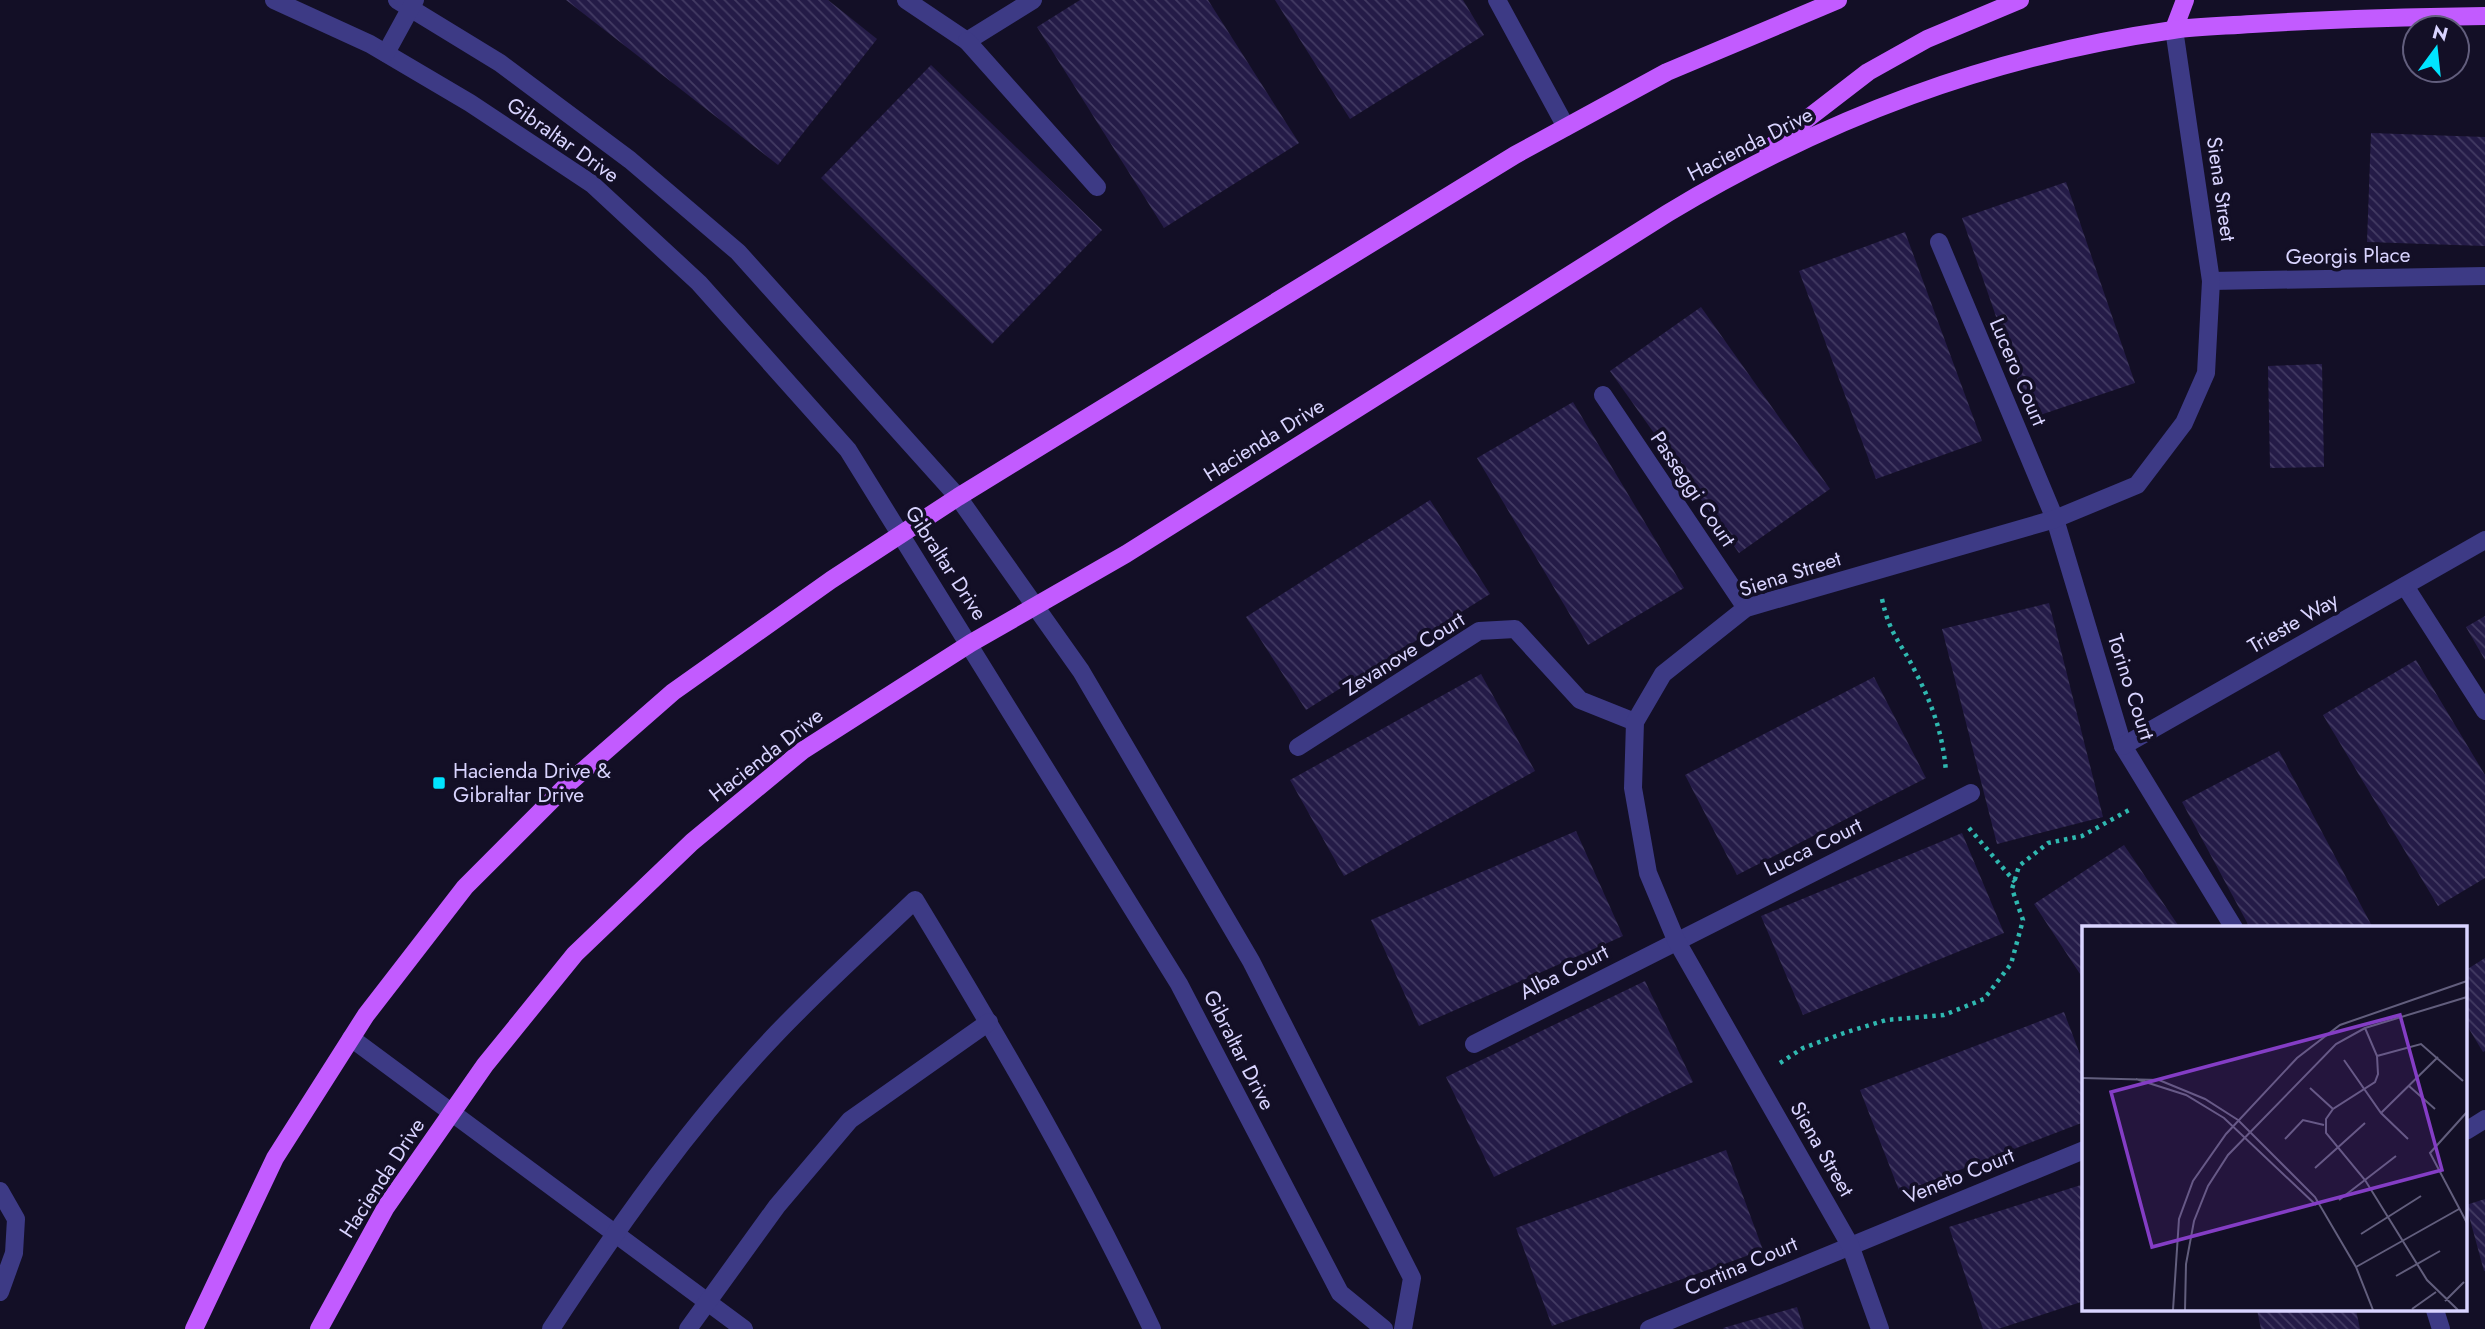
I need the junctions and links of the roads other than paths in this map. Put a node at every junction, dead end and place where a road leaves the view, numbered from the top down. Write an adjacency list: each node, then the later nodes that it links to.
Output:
1 (274, 0): 12 (street, Gibraltar Drive)
2 (906, 0): 11 (street)
3 (1033, 0): 11 (street)
4 (1497, 0): 13 (street)
5 (1838, 0): 13 (main road)
6 (2020, 0): 14 (main road)
7 (2185, 0): 10 (main road)
8 (408, 2): 12 (street); 20 (street, Gibraltar Drive)
9 (2485, 16): 10 (main road, Hacienda Drive)
10 (2174, 29): 14 (main road, Hacienda Drive); 18 (street, Siena Street)
11 (967, 41): 15 (street)
12 (386, 53): 22 (street, Gibraltar Drive)
13 (1566, 127): 20 (main road)
14 (1743, 168): 25 (main road, Hacienda Drive)
15 (1097, 187)
16 (1939, 242): 21 (street, Lucero Court)
17 (2485, 276): 18 (street, Georgis Place)
18 (2211, 281): 21 (street, Siena Street)
19 (1602, 395): 26 (street, Passeggi Court)
20 (958, 497): 22 (main road); 25 (street, Gibraltar Drive)
21 (2055, 519): 26 (street, Siena Street); 30 (street, Torino Court)
22 (901, 535): 27 (street, Gibraltar Drive); 36 (main road)
23 (2485, 540): 24 (street, Trieste Way)
24 (2405, 586): 28 (street); 30 (street, Trieste Way)
25 (1037, 606): 27 (main road, Hacienda Drive); 55 (street, Gibraltar Drive)
26 (1745, 608): 29 (street, Siena Street)
27 (971, 643): 38 (main road, Hacienda Drive); 54 (street, Gibraltar Drive)
28 (2485, 711)
29 (1635, 722): 31 (street, Zevanove Court); 34 (street, Siena Street)
30 (2123, 746): 33 (street, Torino Court)
31 (1298, 747)
32 (1971, 793): 34 (street, Lucca Court)
33 (2233, 926)
34 (1676, 940): 37 (street, Alba Court); 44 (street, Siena Street)
35 (989, 1022): 43 (street); 46 (street); 53 (street)
36 (351, 1038): 38 (street); 48 (main road)
37 (1474, 1044)
38 (452, 1112): 43 (street); 49 (main road, Hacienda Drive)
39 (2485, 1119): 40 (street)
40 (2468, 1130)
41 (2082, 1151): 44 (street, Veneto Court)
42 (0, 1191): 45 (street)
43 (614, 1233): 46 (street); 50 (street)
44 (1850, 1245): 56 (street, Cortina Court); 57 (street, Siena Street)
45 (0, 1292)
46 (706, 1301): 51 (street); 52 (street)
47 (2436, 1312): 58 (street)
48 (194, 1329)
49 (319, 1329)
50 (551, 1329)
51 (688, 1329)
52 (744, 1329)
53 (1152, 1329)
54 (1384, 1329)
55 (1403, 1329)
56 (1649, 1329)
57 (1880, 1329)
58 (2441, 1329)

